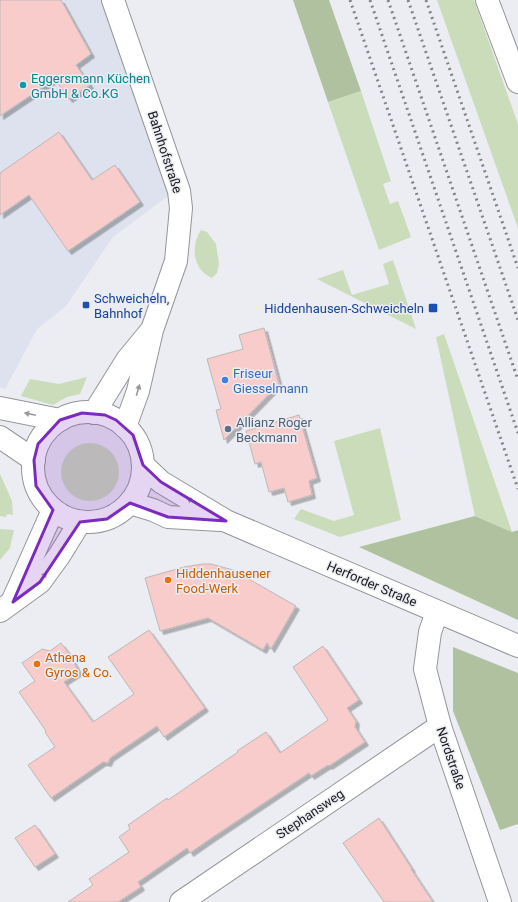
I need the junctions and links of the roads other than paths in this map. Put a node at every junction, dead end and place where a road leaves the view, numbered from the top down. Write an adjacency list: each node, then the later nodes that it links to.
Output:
1 (113, 0): 4 (street, Bahnhofstraße)
2 (487, 0): 3 (street)
3 (518, 82)
4 (152, 330): 6 (street, Bahnhofstraße); 8 (street, Bahnhofstraße, one-way to 4)
5 (0, 408): 7 (street, one-way to 5)
6 (94, 413): 7 (street); 8 (street)
7 (60, 420): 10 (street)
8 (125, 427): 11 (street)
9 (0, 437): 10 (street)
10 (34, 460): 13 (street)
11 (143, 465): 12 (street); 14 (street, Herforder Straße, one-way to 11)
12 (130, 503): 14 (street, Herforder Straße); 15 (street)
13 (53, 510): 15 (street); 16 (street)
14 (226, 521): 17 (street, Herforder Straße)
15 (80, 522): 16 (street, one-way to 15)
16 (6, 606)
17 (437, 612): 18 (street, Herforder Straße); 19 (street, Nordstraße)
18 (518, 646)
19 (440, 726): 20 (street, Stephansweg); 21 (street, Nordstraße)
20 (180, 902)
21 (500, 902)

